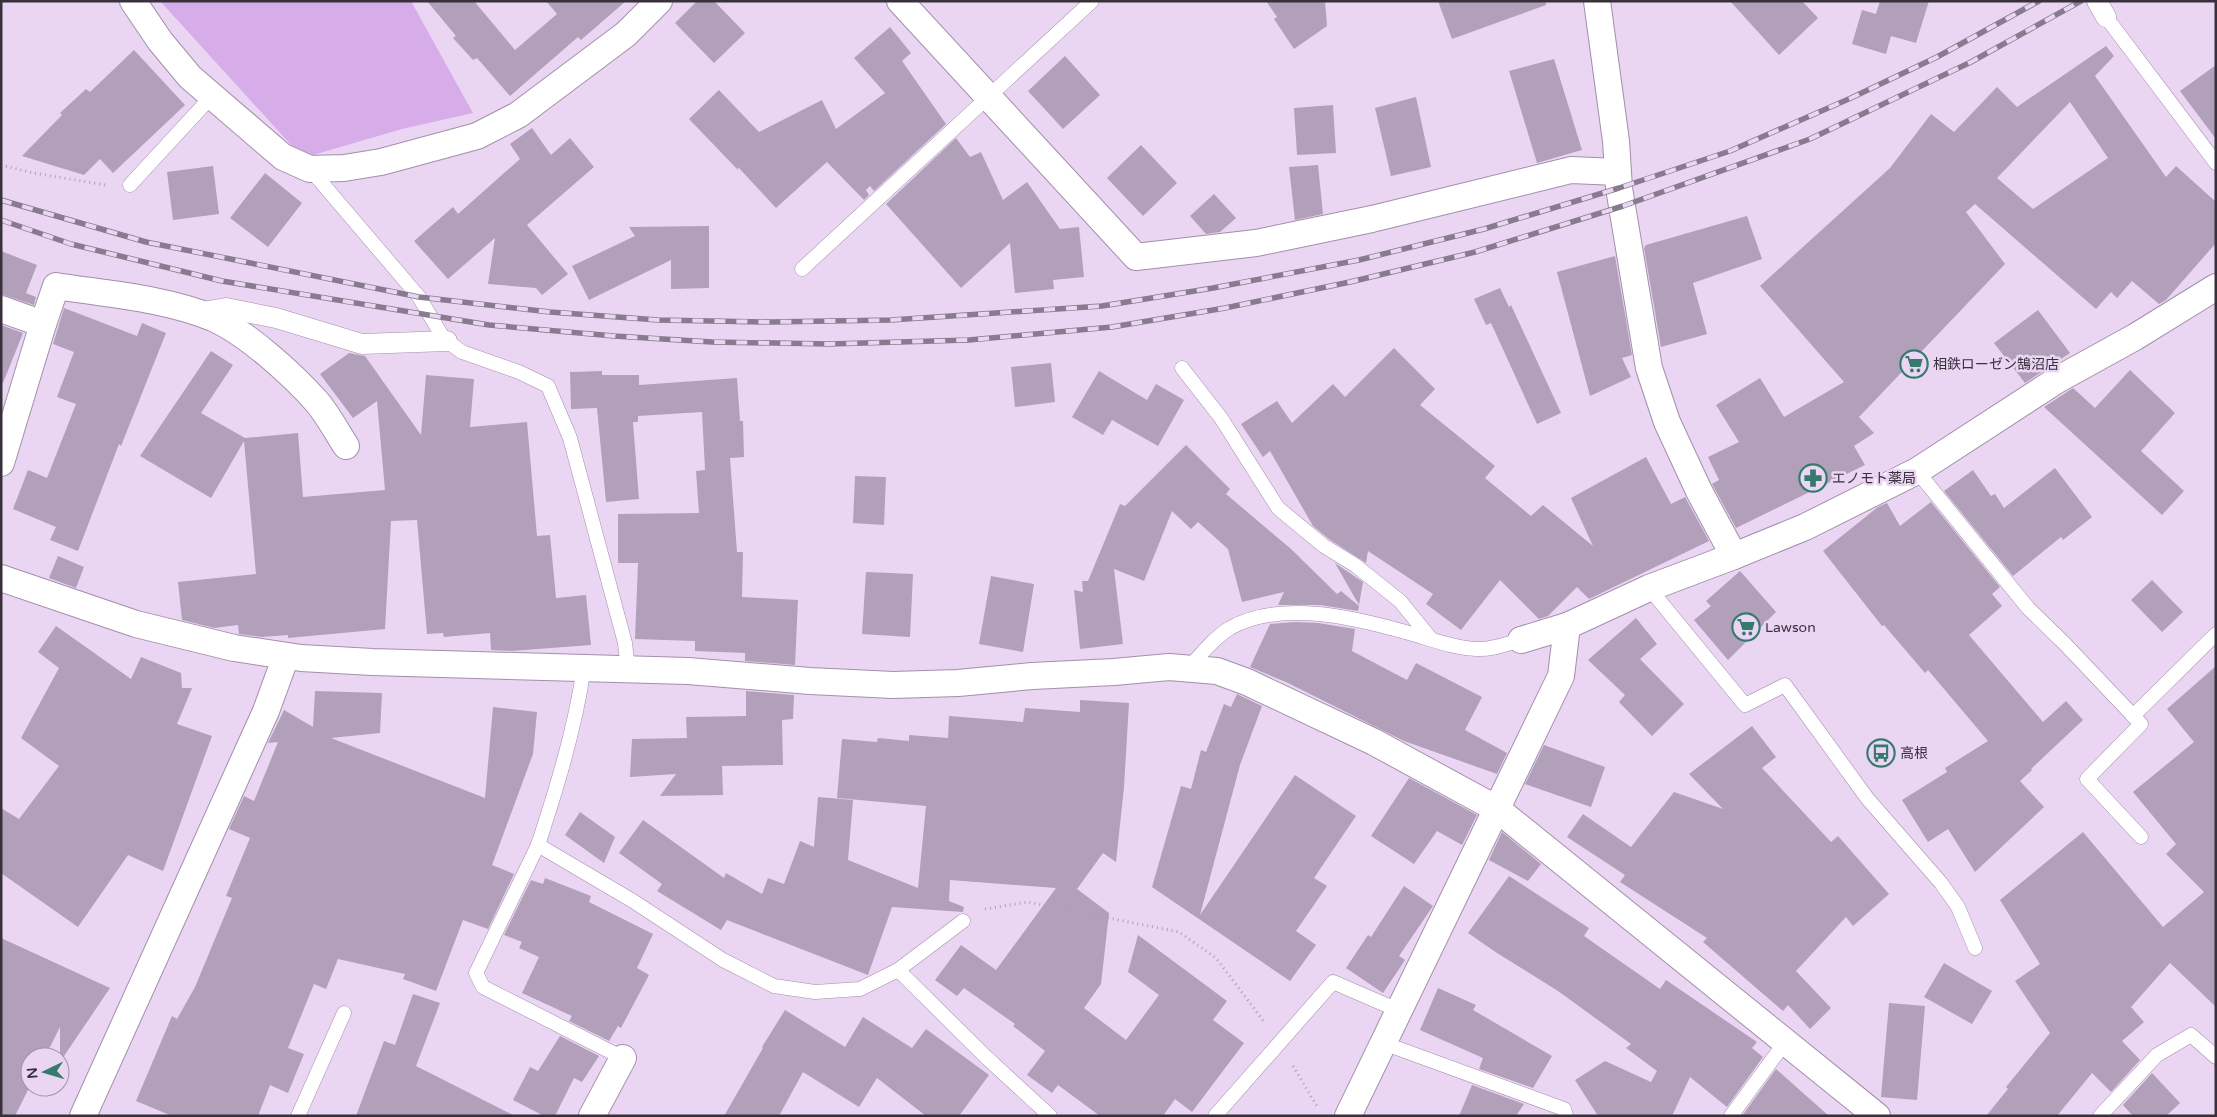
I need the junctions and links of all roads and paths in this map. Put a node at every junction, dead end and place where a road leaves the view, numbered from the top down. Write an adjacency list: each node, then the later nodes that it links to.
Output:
1 (133, 1): 7 (street)
2 (659, 1): 11 (street)
3 (900, 1): 8 (street)
4 (1092, 1): 8 (lane)
5 (1597, 1): 12 (street)
6 (2102, 9): 9 (lane)
7 (212, 96): 11 (street); 13 (lane)
8 (988, 97): 12 (street); 14 (lane)
9 (2216, 163)
10 (1, 165): 13 (path)
11 (310, 169): 19 (lane)
12 (1617, 172): 24 (street)
13 (130, 185)
14 (802, 269)
15 (2216, 287): 23 (street)
16 (1, 309): 18 (street)
17 (194, 313): 18 (street); 19 (street); 21 (street)
18 (43, 324): 22 (street)
19 (447, 341): 34 (lane)
20 (1182, 368): 29 (lane)
21 (346, 446)
22 (1, 463)
23 (1917, 471): 24 (street); 35 (lane)
24 (1734, 556): 26 (street)
25 (1, 578): 31 (street)
26 (1649, 588): 27 (street); 40 (lane)
27 (1567, 626): 30 (street); 36 (street)
28 (2216, 634): 35 (lane)
29 (1431, 640): 30 (lane); 33 (lane)
30 (1521, 640)
31 (286, 656): 32 (street); 49 (street)
32 (584, 667): 34 (street); 38 (lane)
33 (1189, 668): 34 (street); 36 (street)
34 (628, 669)
35 (2133, 716): 37 (lane)
36 (1497, 809): 42 (street); 44 (street)
37 (2141, 837)
38 (538, 845): 41 (lane); 48 (lane)
39 (963, 921): 41 (lane); 45 (path)
40 (1975, 948)
41 (898, 970): 52 (lane)
42 (1400, 1011): 45 (lane); 46 (street)
43 (344, 1013): 50 (lane)
44 (1786, 1041): 57 (lane); 58 (street)
45 (1279, 1043): 53 (lane); 54 (path)
46 (1383, 1043): 55 (street); 56 (lane)
47 (2216, 1057): 59 (lane)
48 (623, 1058): 51 (street)
49 (83, 1116)
50 (298, 1116)
51 (592, 1116)
52 (1050, 1116)
53 (1215, 1116)
54 (1322, 1116)
55 (1348, 1116)
56 (1566, 1116)
57 (1731, 1116)
58 (1877, 1116)
59 (2100, 1116)

